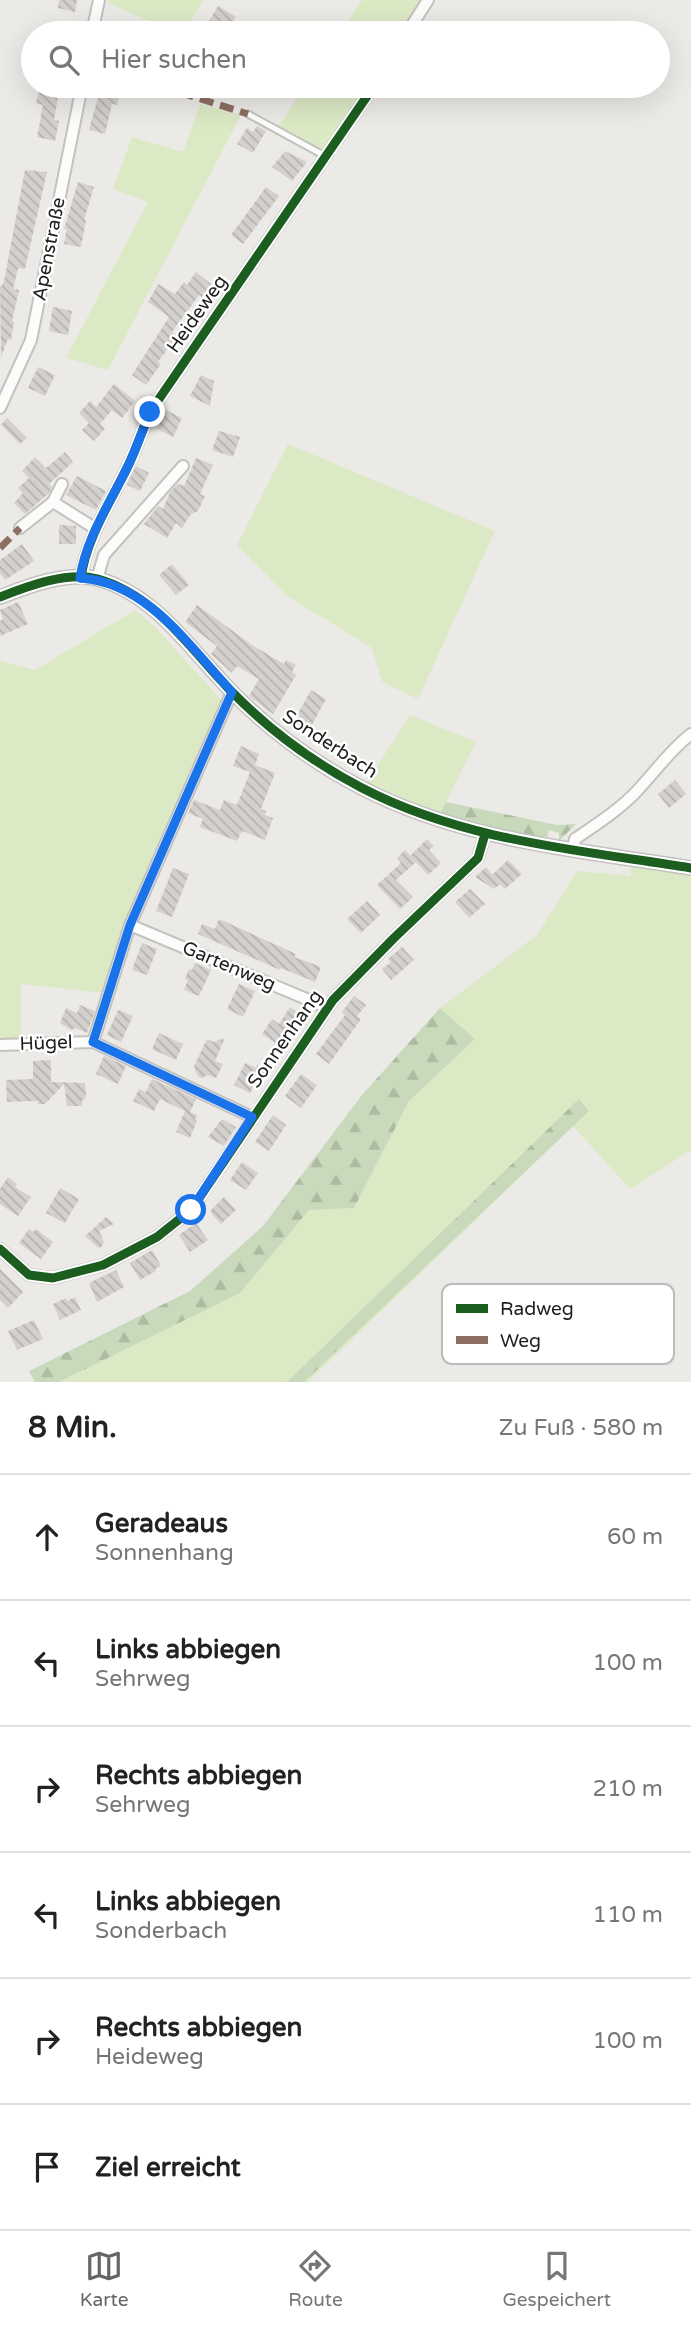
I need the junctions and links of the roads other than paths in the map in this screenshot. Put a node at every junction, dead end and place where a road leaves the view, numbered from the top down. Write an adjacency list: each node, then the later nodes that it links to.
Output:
1 (99, 0): 3 (street)
2 (428, 0): 4 (street)
3 (95, 21)
4 (415, 21)
5 (80, 98): 9 (street, Apenstraße)
6 (366, 98): 8 (street, Heideweg)
7 (247, 114): 8 (lane)
8 (327, 157): 14 (street, Heideweg)
9 (0, 408)
10 (183, 466): 16 (street)
11 (62, 484): 12 (street)
12 (52, 502): 13 (street); 14 (street)
13 (20, 528)
14 (96, 529): 15 (street, Heideweg)
15 (80, 578): 16 (street, Sonderbach); 17 (street, Sonderbach)
16 (97, 579): 18 (street, Sonderbach)
17 (0, 597)
18 (232, 692): 20 (street, Sonderbach); 23 (street)
19 (691, 734): 21 (street)
20 (485, 834): 21 (street, Sonderbach); 24 (street, Sonnenhang)
21 (573, 849): 22 (street, Sonderbach)
22 (691, 868)
23 (130, 925): 24 (street, Gartenweg); 25 (street)
24 (328, 1008): 27 (street, Sonnenhang)
25 (93, 1042): 26 (street, Hügel); 27 (street)
26 (0, 1045)
27 (252, 1117): 28 (street, Sonnenhang)
28 (0, 1249)

